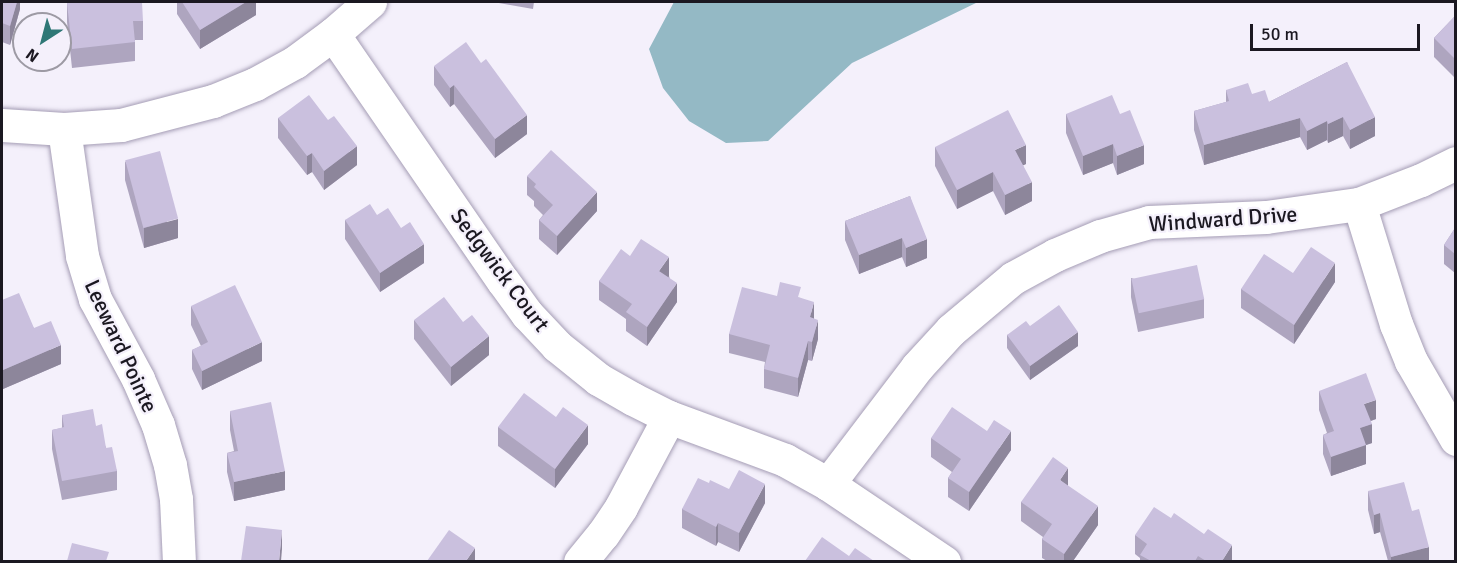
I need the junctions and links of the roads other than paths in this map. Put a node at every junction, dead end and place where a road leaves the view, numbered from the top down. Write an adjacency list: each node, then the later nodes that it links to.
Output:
1 (370, 2): 2 (street)
2 (333, 34): 4 (street); 7 (street, Sedgwick Court)
3 (2, 125): 4 (street)
4 (64, 129): 10 (street, Leeward Pointe)
5 (1455, 163): 6 (street, Windward Drive)
6 (1359, 204): 8 (street); 9 (street, Windward Drive)
7 (669, 417): 9 (street, Sedgwick Court); 11 (street)
8 (1455, 439)
9 (828, 484): 12 (street, Sedgwick Court)
10 (179, 561)
11 (580, 561)
12 (944, 561)

